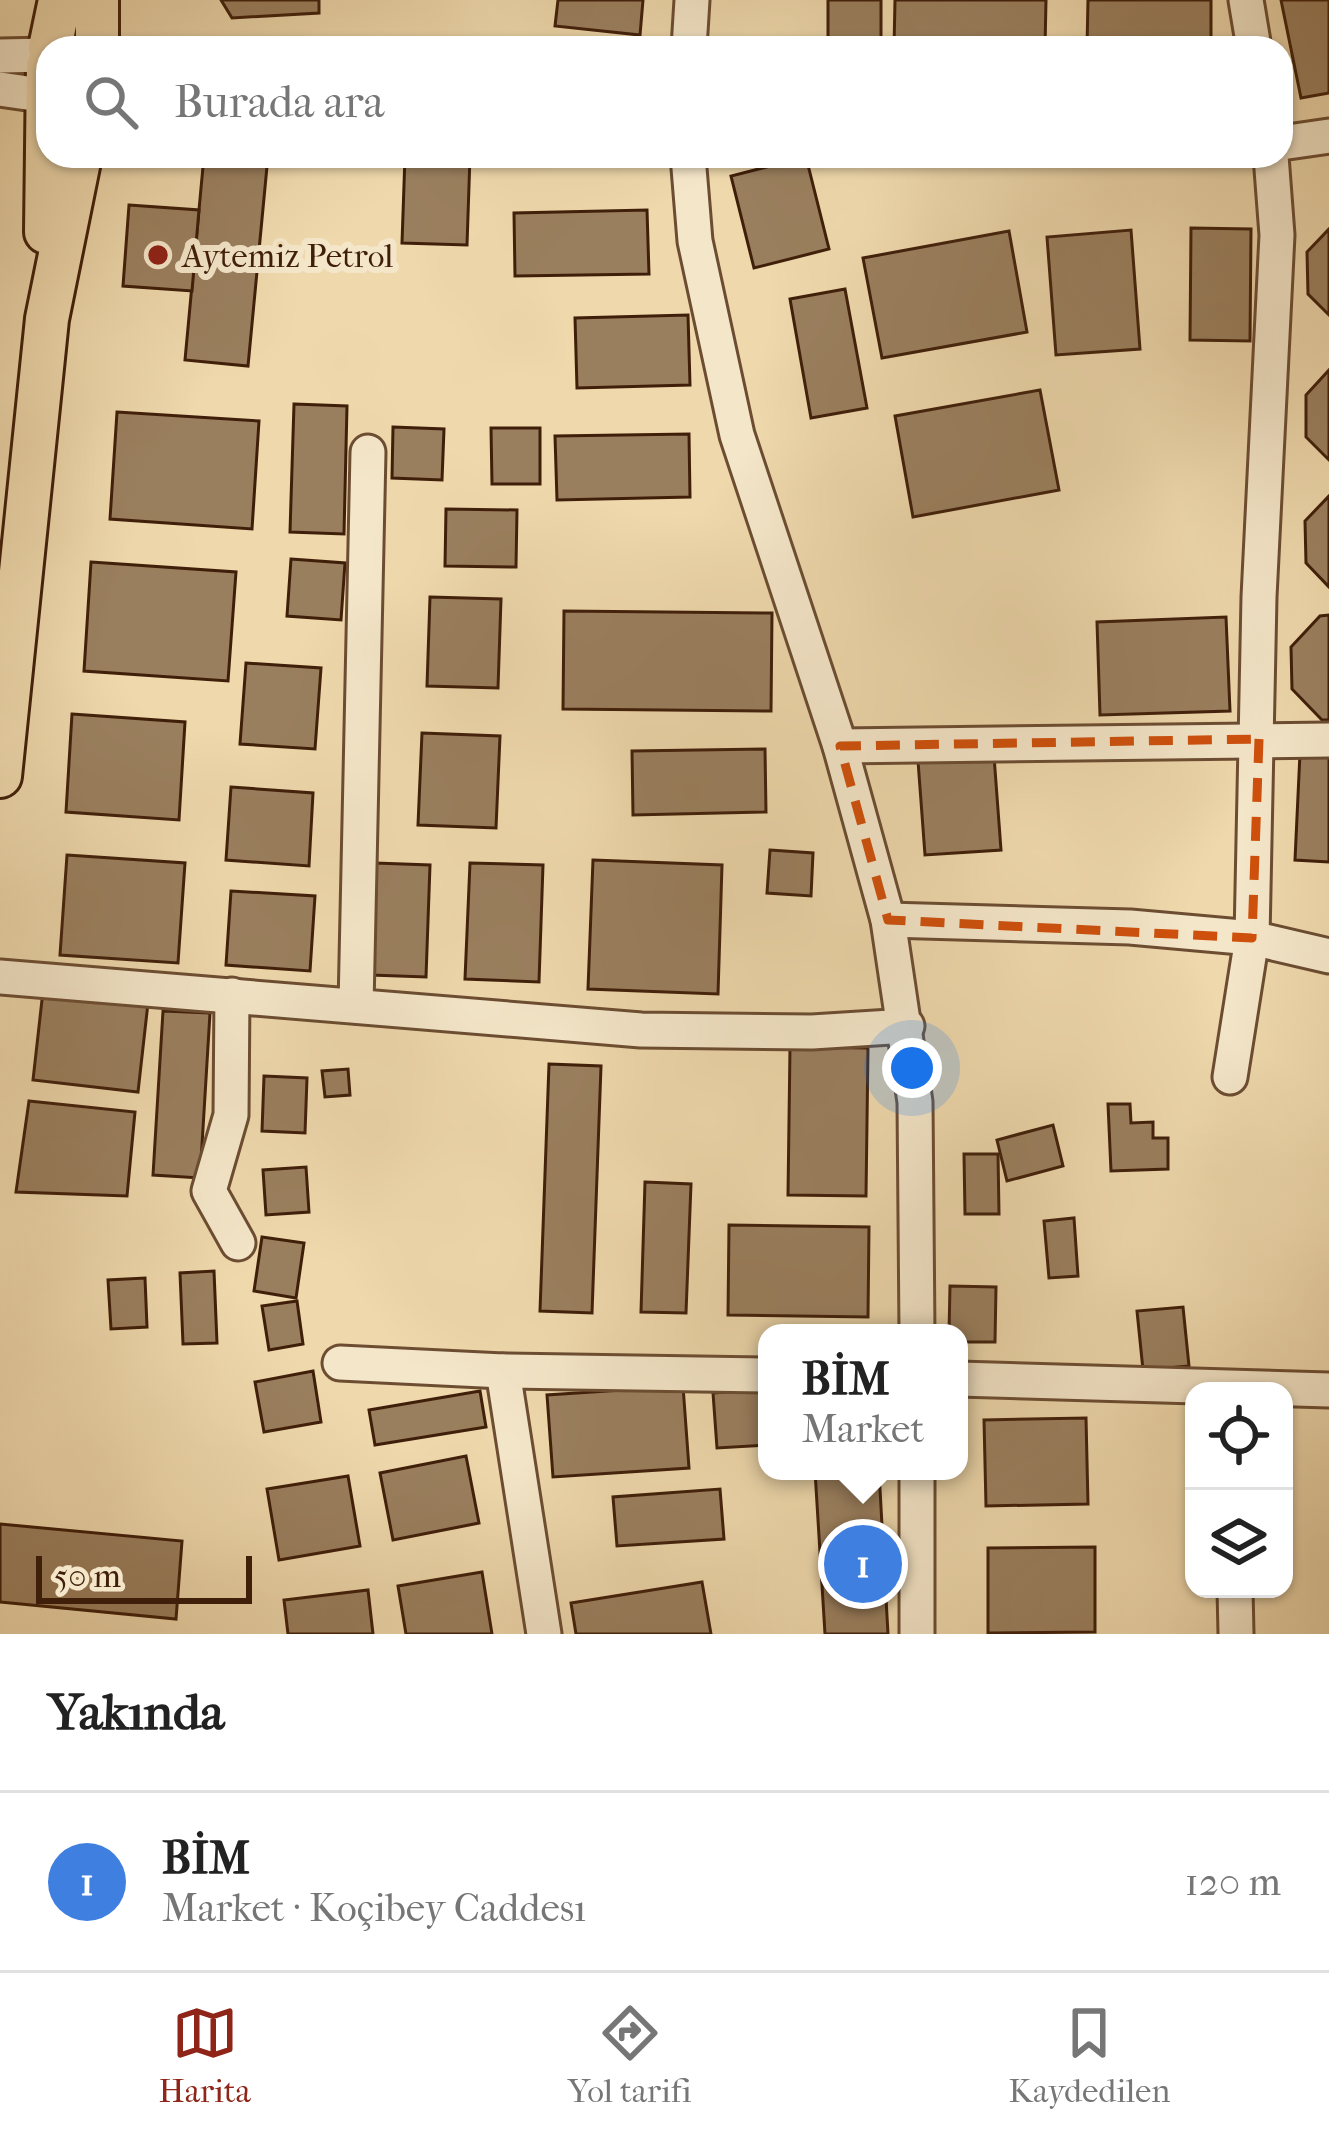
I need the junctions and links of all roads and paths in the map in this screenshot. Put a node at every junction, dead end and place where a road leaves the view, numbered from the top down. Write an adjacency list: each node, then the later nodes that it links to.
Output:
1 (60, 0): 5 (main road)
2 (97, 0): 6 (main road)
3 (692, 0): 7 (street)
4 (1246, 0): 8 (street)
5 (54, 36)
6 (97, 36)
7 (690, 36)
8 (1252, 36)
9 (0, 56): 10 (street)
10 (36, 68)
11 (36, 76): 12 (street)
12 (0, 89)
13 (1329, 136): 14 (street)
14 (1293, 141)
15 (48, 168): 19 (main road)
16 (78, 168): 19 (main road)
17 (689, 168): 24 (street)
18 (1272, 168): 22 (street)
19 (47, 319): 21 (main road)
20 (368, 452): 31 (street)
21 (5, 689): 25 (main road)
22 (1259, 739): 23 (street); 24 (street); 27 (street)
23 (1329, 740)
24 (840, 746): 26 (street)
25 (0, 776)
26 (888, 920): 27 (street); 32 (street)
27 (1252, 938): 28 (street); 33 (street)
28 (1329, 956)
29 (0, 977): 30 (street)
30 (232, 995): 31 (street); 34 (street)
31 (356, 1006): 32 (street)
32 (907, 1026): 35 (street)
33 (1230, 1077)
34 (238, 1243)
35 (917, 1324)
36 (340, 1363): 37 (street)
37 (503, 1371): 38 (street); 45 (street)
38 (758, 1376)
39 (968, 1379): 40 (street)
40 (1185, 1386)
41 (1293, 1389): 42 (street)
42 (1329, 1390)
43 (917, 1480): 46 (street)
44 (1235, 1598): 47 (street)
45 (544, 1634)
46 (917, 1634)
47 (1237, 1634)

